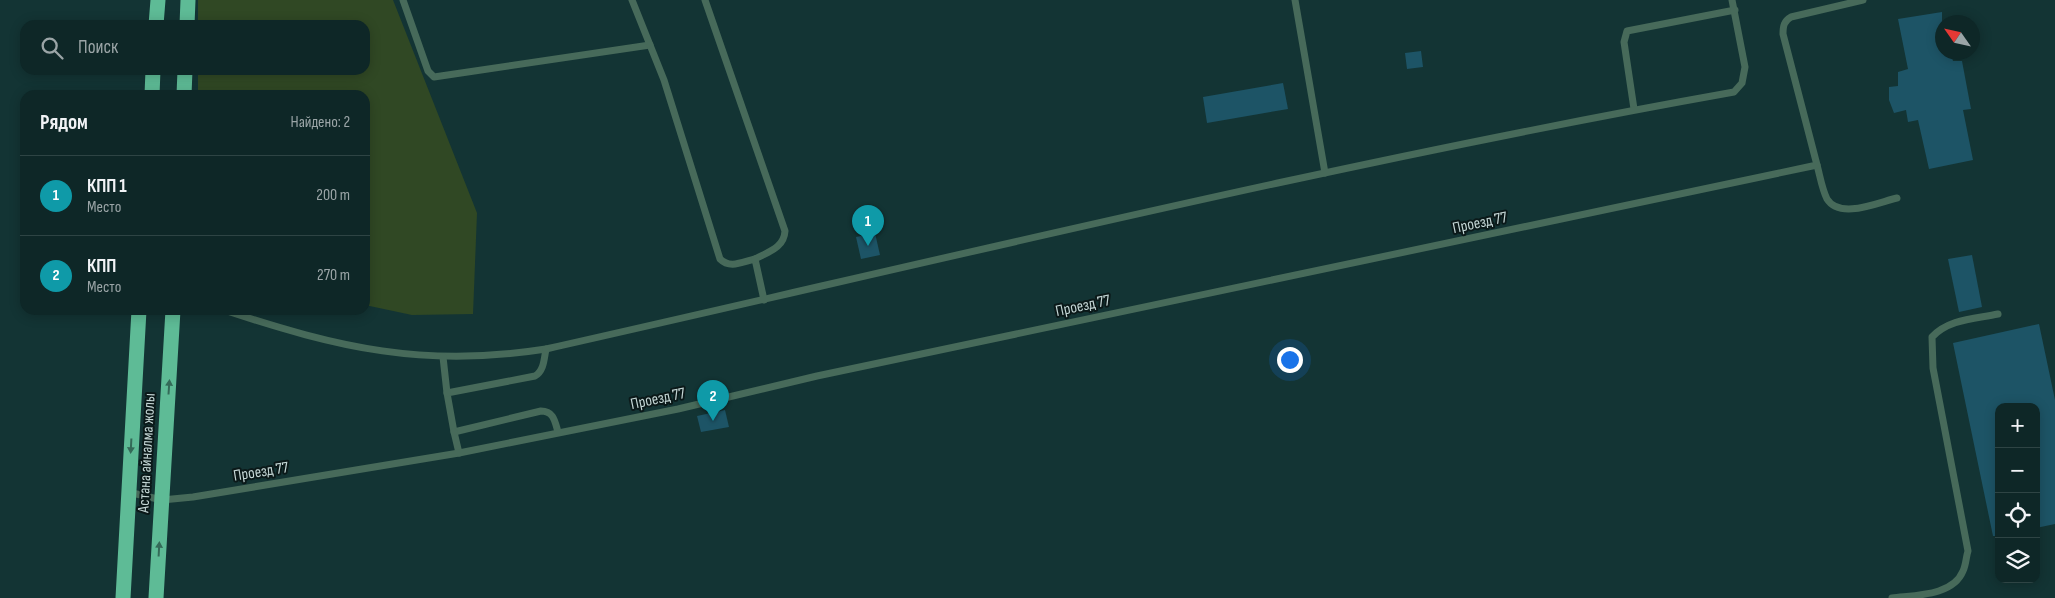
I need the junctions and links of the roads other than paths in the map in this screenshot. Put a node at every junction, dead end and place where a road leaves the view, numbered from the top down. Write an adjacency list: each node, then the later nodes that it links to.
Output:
1 (158, 0): 10 (highway)
2 (188, 0): 11 (highway)
3 (403, 0): 12 (lane)
4 (632, 0): 12 (lane)
5 (705, 0): 21 (lane)
6 (1295, 0): 19 (lane)
7 (1732, 0): 9 (lane)
8 (1863, 0): 18 (lane)
9 (1735, 10): 17 (lane); 17 (lane)
10 (156, 20)
11 (187, 20)
12 (650, 45): 21 (lane)
13 (154, 75): 15 (highway)
14 (185, 75): 16 (highway)
15 (152, 90)
16 (184, 90)
17 (1634, 110): 19 (lane)
18 (1817, 165): 20 (lane); 31 (lane, Проезд 77)
19 (1325, 173): 22 (lane)
20 (1897, 198)
21 (755, 259): 22 (lane)
22 (764, 300): 27 (lane)
23 (1998, 314): 37 (lane)
24 (139, 315): 33 (highway, Астана айналма жолы, one-way to 33)
25 (173, 315): 34 (highway, Астана айналма жолы, one-way to 25)
26 (240, 315): 28 (lane)
27 (546, 349): 28 (lane); 29 (lane)
28 (443, 357): 29 (lane)
29 (447, 393): 30 (lane)
30 (454, 432): 31 (lane); 32 (lane)
31 (558, 432): 32 (lane, Проезд 77)
32 (459, 453): 34 (lane, Проезд 77)
33 (128, 492): 34 (lane, Проезд 77); 35 (highway, Астана айналма жолы)
34 (162, 500): 36 (highway, Астана айналма жолы, one-way to 34)
35 (122, 598)
36 (156, 598)
37 (1892, 598)

